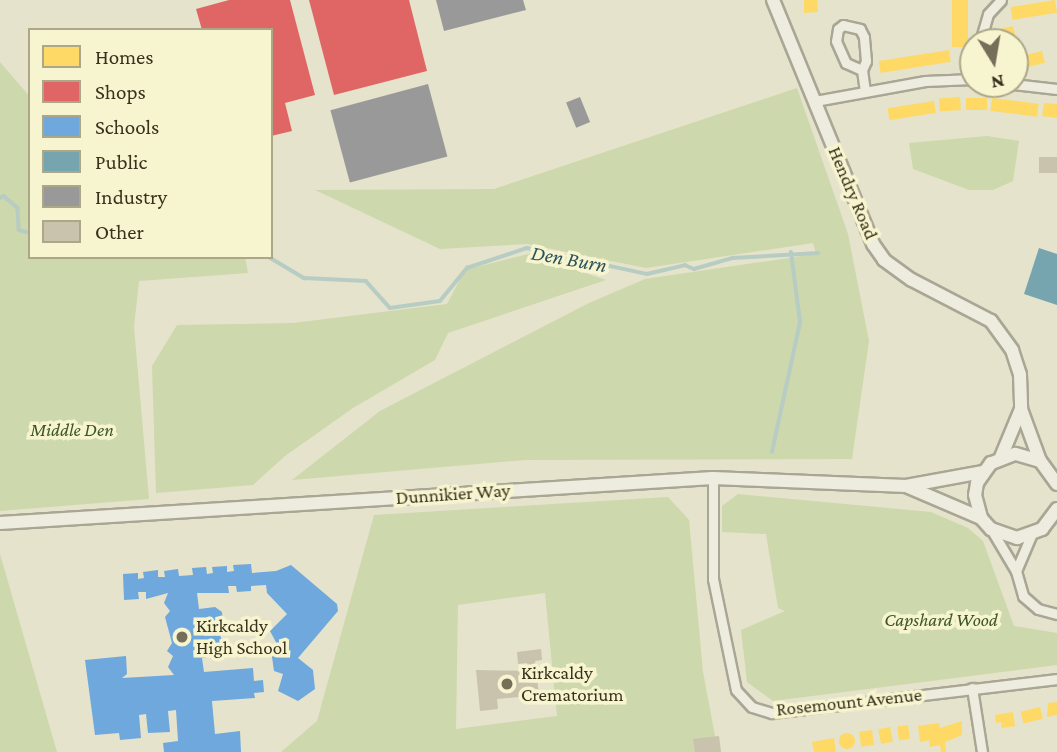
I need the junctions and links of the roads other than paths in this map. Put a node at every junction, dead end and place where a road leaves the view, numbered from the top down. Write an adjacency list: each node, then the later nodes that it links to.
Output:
1 (773, 0): 9 (main road, Hendry Road)
2 (1002, 0): 3 (street)
3 (984, 28)
4 (862, 70): 4 (street); 8 (street)
5 (959, 80): 8 (street)
6 (1029, 86): 7 (street)
7 (1057, 89)
8 (865, 92): 9 (street)
9 (816, 101): 10 (main road, Hendry Road)
10 (1021, 409): 11 (main road, Hendry Road); 12 (main road, Hendry Road)
11 (1001, 457): 12 (main road); 13 (main road)
12 (1040, 461): 15 (main road)
13 (982, 472): 16 (main road, Dunnikier Way); 18 (main road)
14 (713, 478): 16 (main road, Dunnikier Way); 19 (main road, Dunnikier Way); 25 (street, Rosemount Avenue)
15 (1056, 479)
16 (906, 486): 18 (main road, Dunnikier Way)
17 (1055, 516): 21 (main road)
18 (981, 518): 20 (main road)
19 (0, 523)
20 (991, 529): 21 (main road); 22 (street)
21 (1031, 536): 22 (street)
22 (1016, 571): 23 (street)
23 (1057, 614)
24 (1057, 680): 25 (street, Rosemount Avenue)
25 (972, 688): 26 (street)
26 (982, 752)

